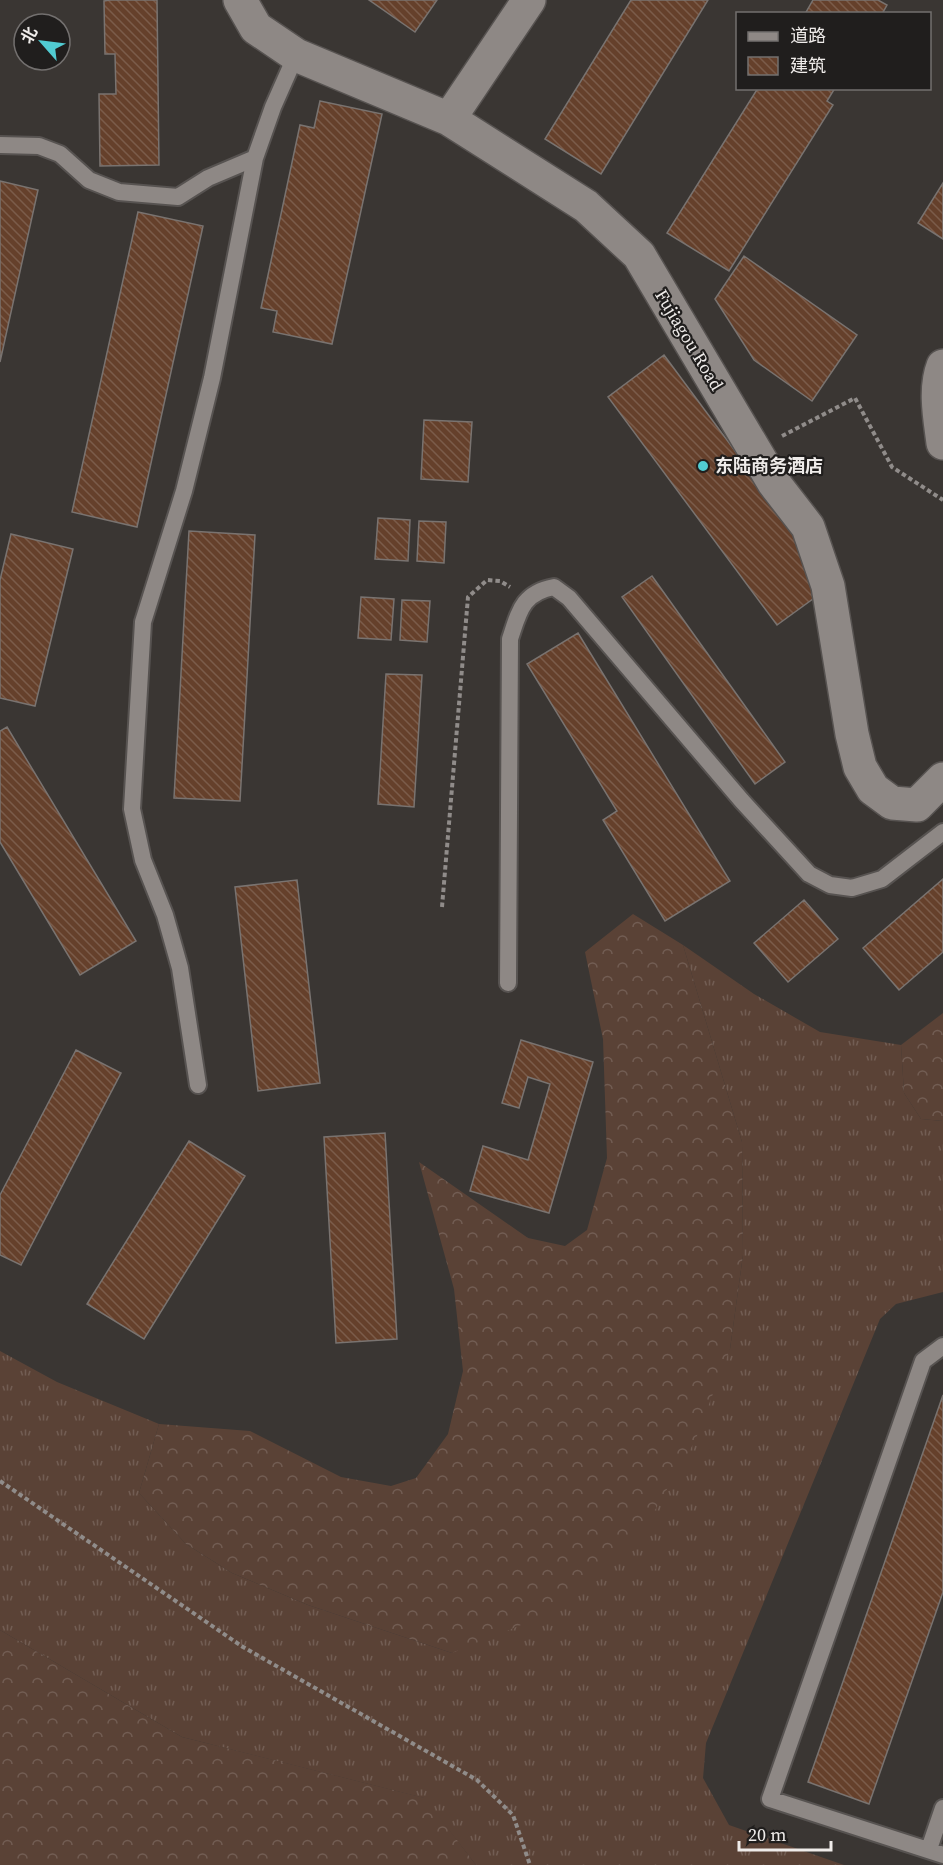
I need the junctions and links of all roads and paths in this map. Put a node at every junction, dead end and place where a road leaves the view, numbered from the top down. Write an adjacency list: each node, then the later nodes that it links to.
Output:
1 (240, 0): 3 (street, Fujiagou Road)
2 (529, 0): 4 (street)
3 (296, 55): 4 (street, Fujiagou Road); 6 (lane)
4 (448, 119): 9 (street, Fujiagou Road)
5 (0, 145): 6 (lane)
6 (255, 158): 16 (lane)
7 (943, 366): 8 (street)
8 (943, 443)
9 (755, 450): 10 (path); 12 (street, Fujiagou Road)
10 (943, 500)
11 (528, 599): 13 (lane); 14 (path); 15 (lane)
12 (943, 779)
13 (943, 832)
14 (442, 907)
15 (507, 983)
16 (198, 1085)
17 (943, 1346): 20 (lane)
18 (0, 1481): 21 (path)
19 (943, 1808): 20 (lane)
20 (936, 1852)
21 (530, 1865)

